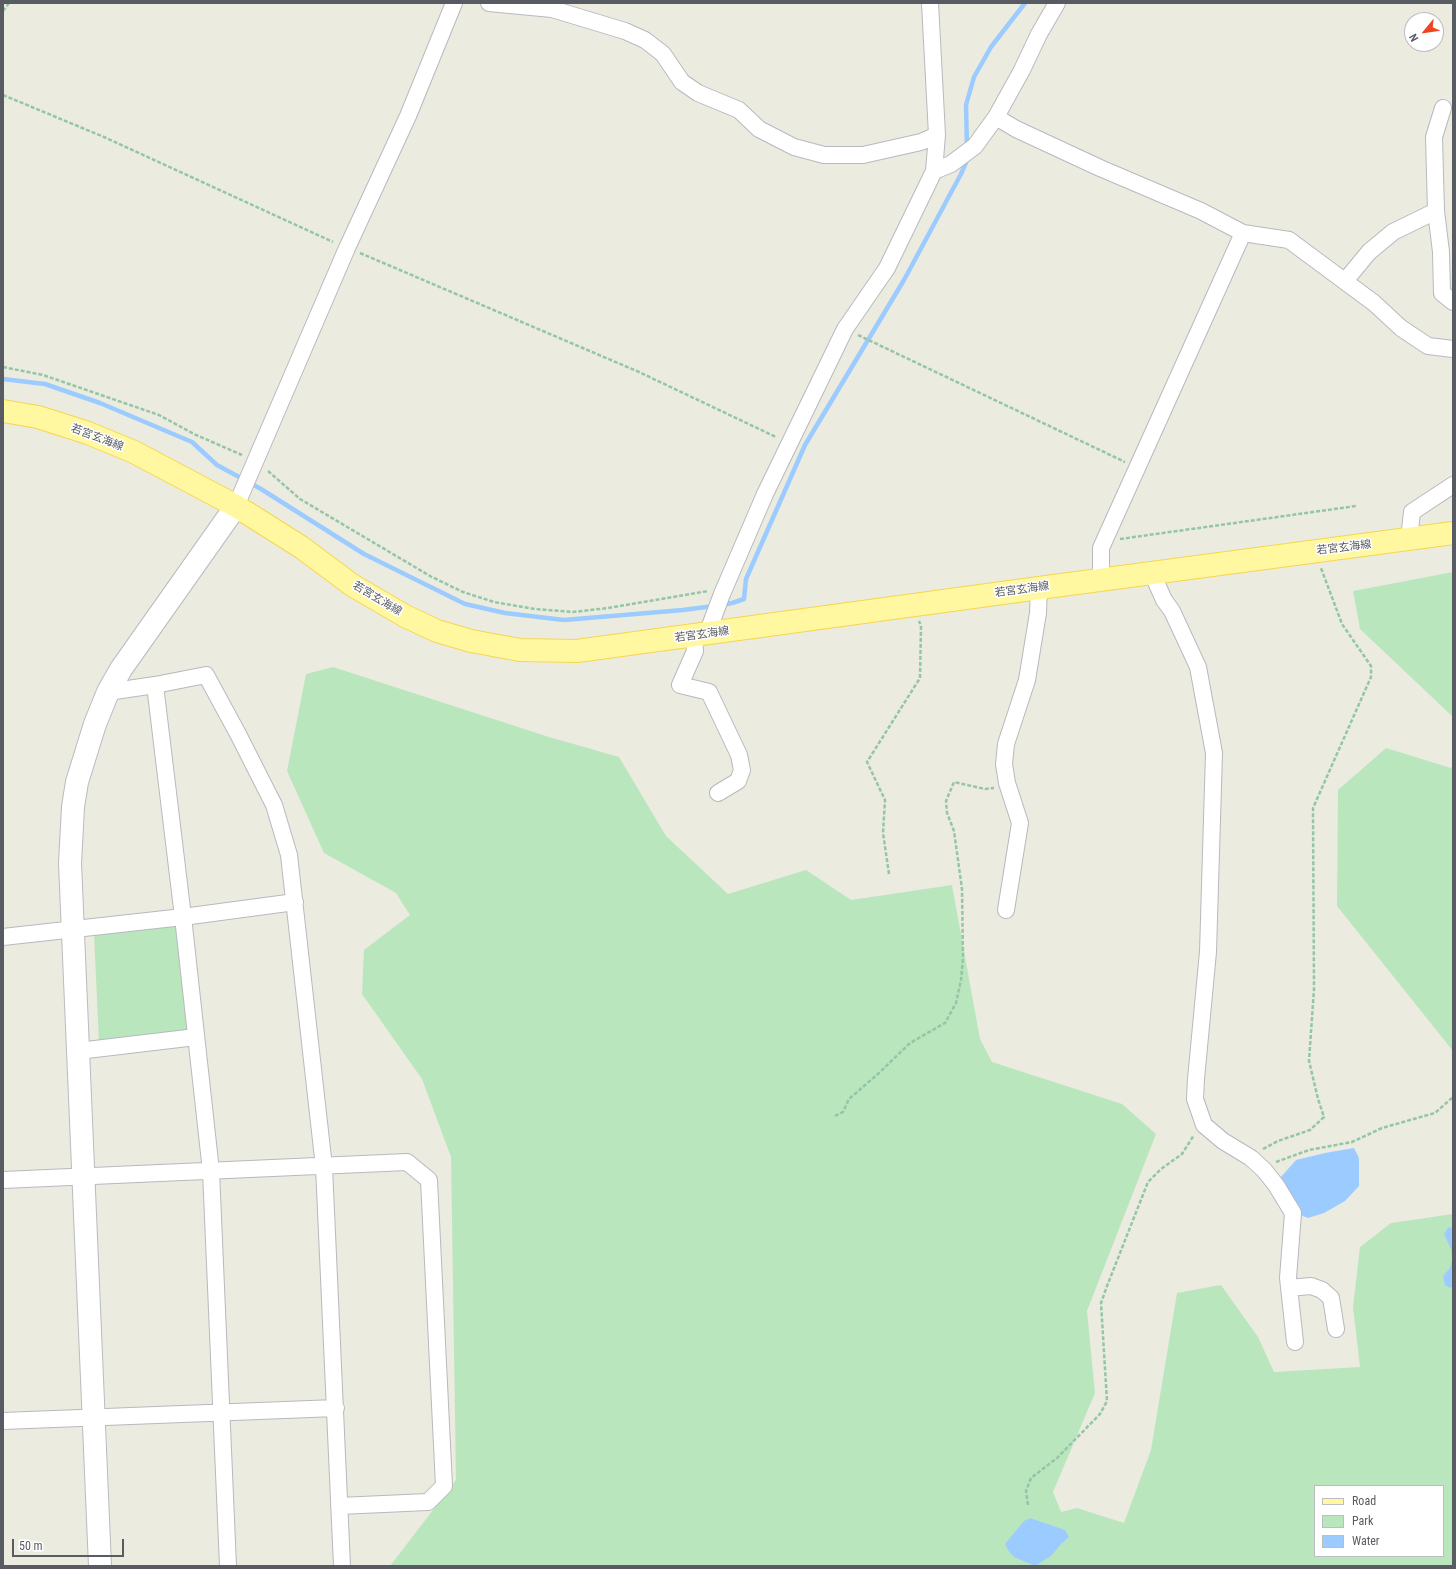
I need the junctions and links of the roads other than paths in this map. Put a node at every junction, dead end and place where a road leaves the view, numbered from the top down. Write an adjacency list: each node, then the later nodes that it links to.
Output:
1 (454, 3): 16 (street)
2 (489, 3): 7 (street)
3 (930, 3): 7 (street)
4 (1057, 3): 6 (street)
5 (1443, 108): 9 (street)
6 (996, 117): 8 (street); 10 (street)
7 (937, 135): 8 (street)
8 (934, 171): 22 (street)
9 (1436, 210): 11 (street); 12 (street)
10 (1243, 233): 11 (street); 20 (street)
11 (1345, 281): 13 (street)
12 (1453, 302)
13 (1453, 349)
14 (3, 411): 16 (main road, 若宮玄海線)
15 (1453, 485): 18 (street)
16 (236, 506): 22 (main road, 若宮玄海線); 24 (street)
17 (1453, 534): 18 (main road, 若宮玄海線)
18 (1409, 539): 19 (main road, 若宮玄海線)
19 (1152, 573): 20 (main road, 若宮玄海線); 37 (street)
20 (1101, 580): 21 (main road, 若宮玄海線)
21 (1039, 588): 22 (main road, 若宮玄海線); 27 (street)
22 (700, 635): 25 (street)
23 (155, 685): 24 (street); 26 (street); 28 (street)
24 (108, 692): 29 (street)
25 (718, 793)
26 (295, 902): 28 (street); 33 (street)
27 (1006, 910)
28 (183, 917): 29 (street); 31 (street)
29 (73, 930): 30 (street); 32 (street)
30 (3, 937)
31 (196, 1037): 32 (street); 34 (street)
32 (78, 1051): 35 (street)
33 (324, 1167): 34 (street); 40 (street); 44 (street)
34 (211, 1171): 35 (street); 41 (street)
35 (84, 1177): 36 (street); 42 (street)
36 (3, 1180)
37 (1289, 1288): 38 (street); 39 (street)
38 (1336, 1328)
39 (1295, 1342)
40 (336, 1408): 41 (street); 44 (street)
41 (221, 1412): 42 (street); 46 (street)
42 (94, 1418): 43 (street); 45 (street)
43 (3, 1421)
44 (340, 1506): 47 (street)
45 (100, 1566)
46 (228, 1566)
47 (342, 1566)

